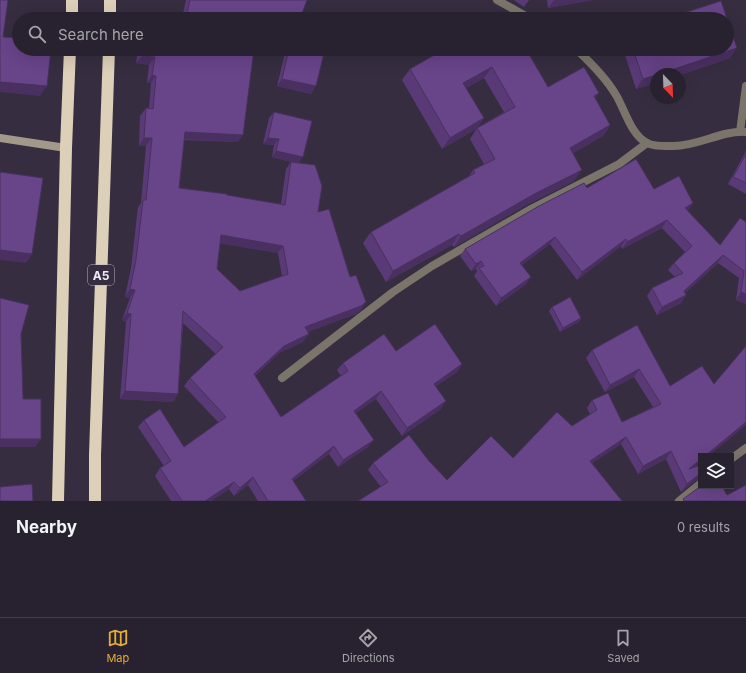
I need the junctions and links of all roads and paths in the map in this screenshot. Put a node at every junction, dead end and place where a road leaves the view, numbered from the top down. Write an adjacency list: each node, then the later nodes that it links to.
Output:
1 (72, 0): 4 (highway)
2 (110, 0): 5 (highway)
3 (497, 0): 6 (street)
4 (72, 12)
5 (110, 12)
6 (518, 12)
7 (70, 56): 14 (highway)
8 (109, 56): 20 (highway, A5)
9 (585, 56): 13 (street)
10 (746, 86): 11 (street)
11 (743, 132): 13 (street)
12 (0, 138): 14 (street)
13 (647, 143): 15 (street)
14 (66, 148): 19 (highway)
15 (282, 378)
16 (746, 448): 17 (street)
17 (734, 457)
18 (698, 485): 21 (street)
19 (58, 501)
20 (95, 501)
21 (679, 501)

